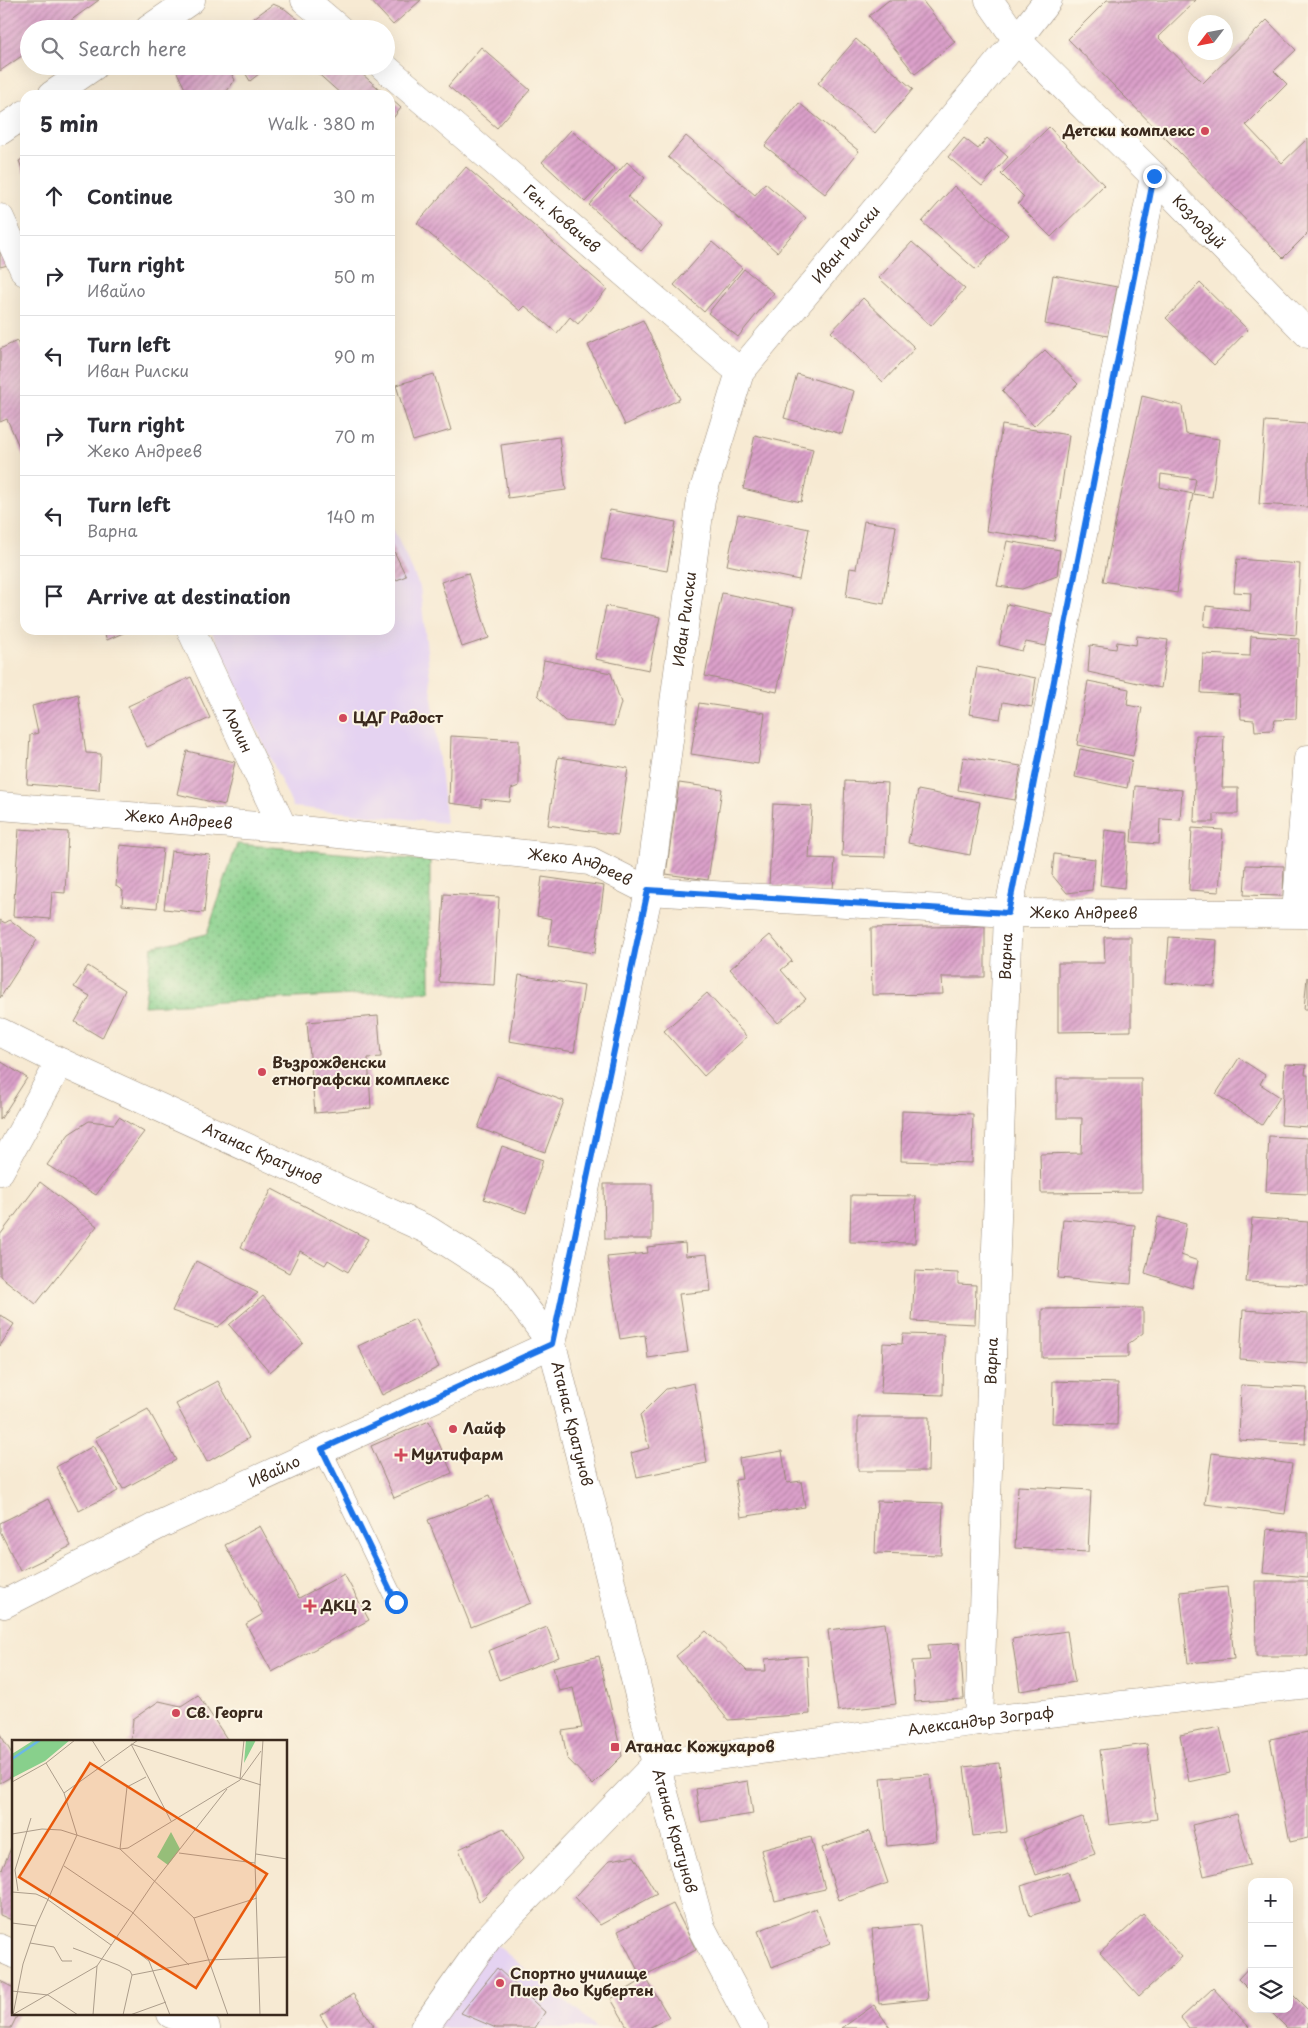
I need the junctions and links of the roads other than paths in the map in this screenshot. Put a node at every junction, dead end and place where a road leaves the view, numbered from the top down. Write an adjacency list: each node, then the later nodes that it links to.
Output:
1 (191, 0): 5 (street)
2 (306, 0): 6 (street)
3 (989, 0): 7 (street, Козлодуй)
4 (1048, 0): 7 (street, Иван Рилски)
5 (162, 20)
6 (329, 20)
7 (1017, 40): 13 (street, Козлодуй); 17 (street, Иван Рилски)
8 (81, 75): 10 (street)
9 (394, 75): 17 (street, Ген. Ковачев)
10 (59, 90)
11 (20, 117): 12 (street)
12 (0, 131)
13 (1154, 176): 16 (street, Козлодуй); 23 (street, Варна)
14 (0, 218): 15 (street)
15 (20, 261)
16 (1308, 334)
17 (740, 372): 22 (street, Иван Рилски)
18 (193, 635): 21 (street, Люлин)
19 (1308, 759): 24 (street)
20 (0, 806): 21 (street, Жеко Андреев)
21 (284, 828): 22 (street, Жеко Андреев)
22 (648, 890): 23 (street, Жеко Андреев); 28 (street, Иван Рилски)
23 (1008, 913): 24 (street, Жеко Андреев); 33 (street, Варна)
24 (1302, 914)
25 (0, 1032): 26 (street, Атанас Кратунов)
26 (60, 1062): 27 (street); 28 (street, Атанас Кратунов)
27 (0, 1171)
28 (552, 1344): 29 (street, Ивайло); 34 (street, Атанас Кратунов)
29 (322, 1449): 30 (street, Ивайло); 31 (lane)
30 (0, 1601)
31 (396, 1602)
32 (1308, 1684): 33 (street, Александър Зограф)
33 (979, 1721): 34 (street, Александър Зограф)
34 (656, 1764): 39 (street); 40 (street, Атанас Кратунов)
35 (0, 1948): 36 (street)
36 (12, 1953)
37 (175, 2016): 38 (street)
38 (206, 2028)
39 (424, 2028)
40 (754, 2028)

